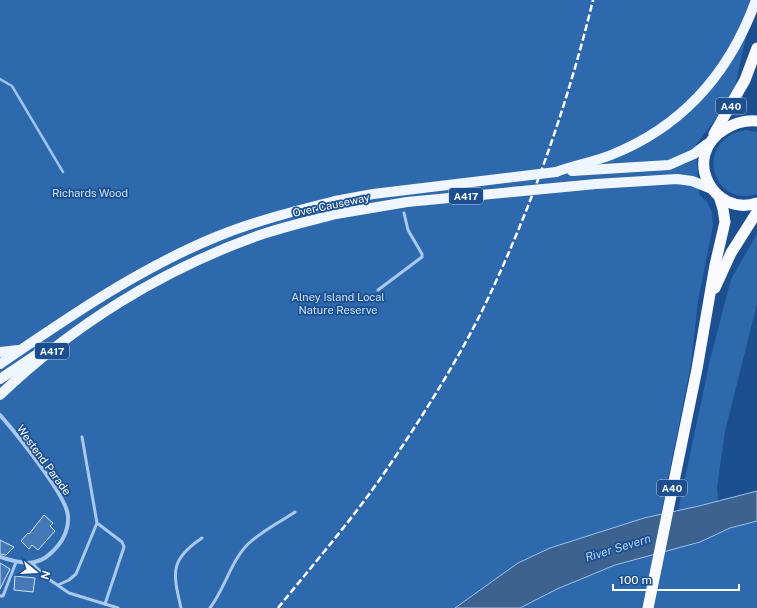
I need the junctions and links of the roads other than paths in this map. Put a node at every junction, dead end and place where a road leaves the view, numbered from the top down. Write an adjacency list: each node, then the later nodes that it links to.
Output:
1 (756, 0): 5 (main road)
2 (757, 48): 4 (highway, A40)
3 (757, 121): 4 (highway, A40)
4 (709, 142): 5 (main road); 6 (highway, A40)
5 (594, 165): 10 (main road, Over Causeway / A417, bridge)
6 (716, 192): 7 (highway); 11 (main road, Over Causeway / A417, bridge); 13 (highway, A40)
7 (757, 203)
8 (757, 212): 13 (highway, A40)
9 (404, 213): 12 (lane)
10 (253, 224): 11 (main road); 15 (main road, Over Causeway / A417)
11 (257, 236): 14 (main road, Over Causeway / A417)
12 (378, 290)
13 (710, 297): 34 (highway, A40)
14 (85, 326): 18 (main road, A417); 19 (main road, Over Causeway / A417)
15 (21, 350): 16 (main road); 17 (main road, Over Causeway / A417)
16 (0, 352)
17 (0, 364)
18 (0, 379)
19 (0, 395)
20 (0, 415): 27 (street, Westend Parade)
21 (82, 437): 23 (lane)
22 (295, 512): 33 (lane)
23 (97, 523): 28 (lane); 30 (lane)
24 (202, 538): 32 (lane)
25 (0, 557): 26 (street, Westend Parade)
26 (16, 562): 27 (street, Westend Parade); 29 (lane)
27 (32, 563): 28 (lane)
28 (58, 585): 30 (lane)
29 (0, 596)
30 (106, 604): 31 (lane)
31 (118, 608)
32 (182, 608)
33 (210, 608)
34 (648, 608)

